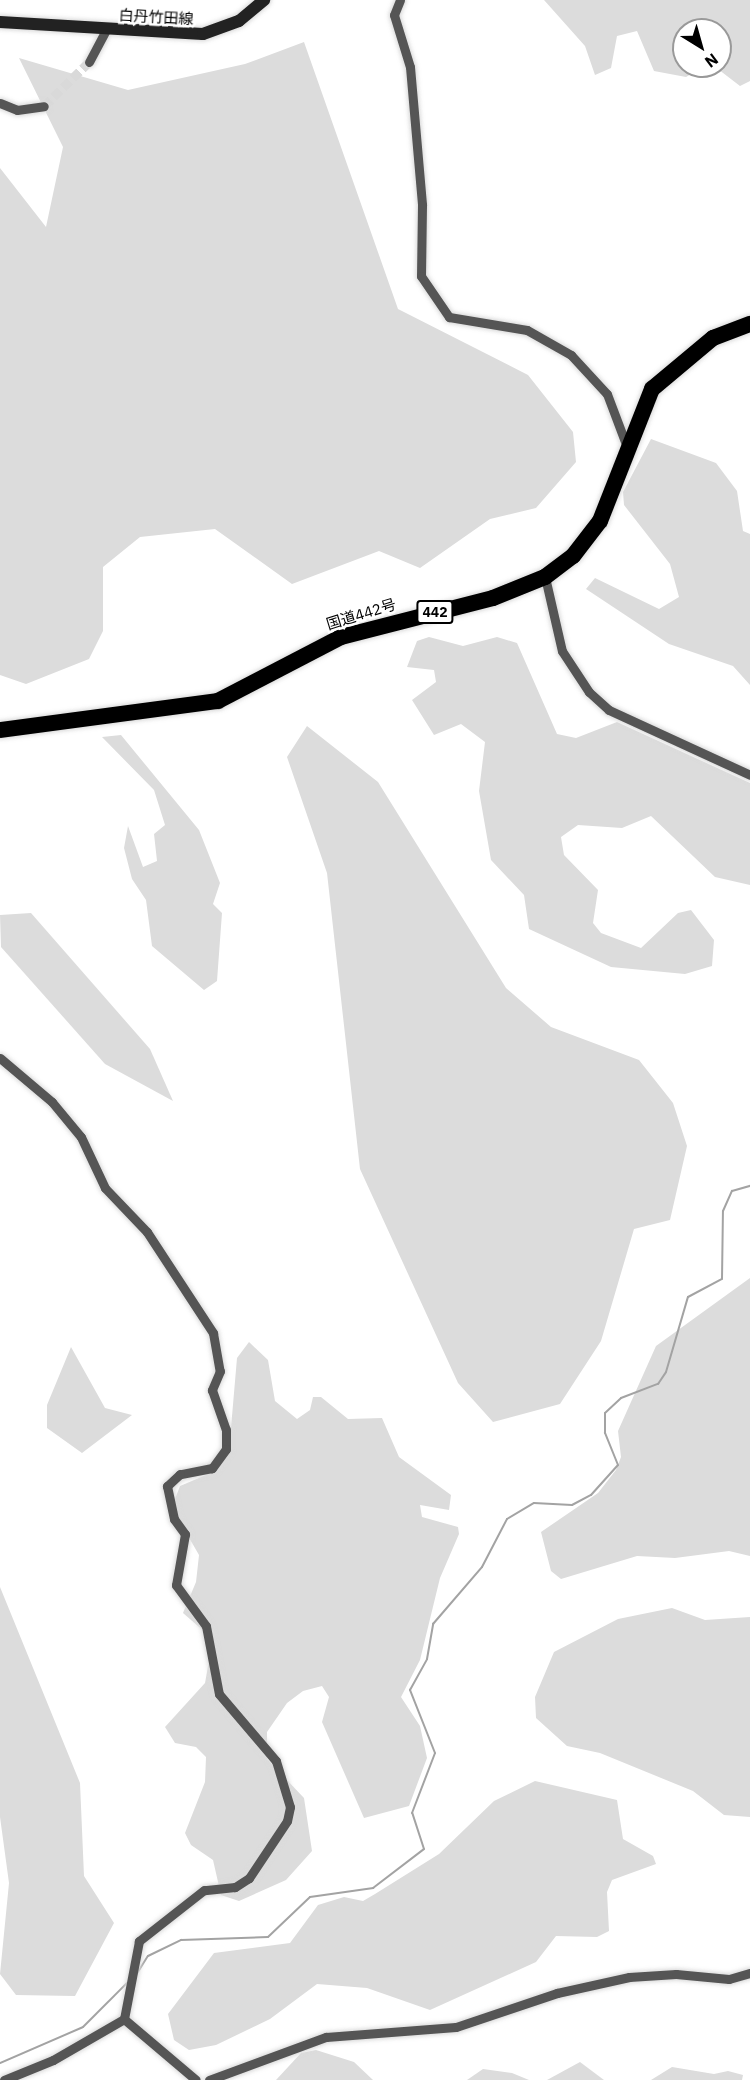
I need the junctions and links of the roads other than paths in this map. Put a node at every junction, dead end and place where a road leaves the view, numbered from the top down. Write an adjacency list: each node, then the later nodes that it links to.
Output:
1 (264, 0): 4 (main road, 白丹竹田線)
2 (400, 0): 9 (street)
3 (0, 22): 4 (main road, 白丹竹田線)
4 (106, 30): 5 (street)
5 (89, 62)
6 (0, 103): 7 (street)
7 (44, 106)
8 (750, 324): 9 (highway, 国道442号 / 442)
9 (627, 447): 10 (highway, 国道442号 / 442)
10 (545, 577): 11 (highway, 国道442号 / 442); 12 (street)
11 (0, 730)
12 (750, 775)
13 (0, 1058): 15 (street)
14 (750, 1973): 18 (street)
15 (124, 2019): 16 (street); 17 (street)
16 (4, 2080)
17 (196, 2080)
18 (209, 2080)

